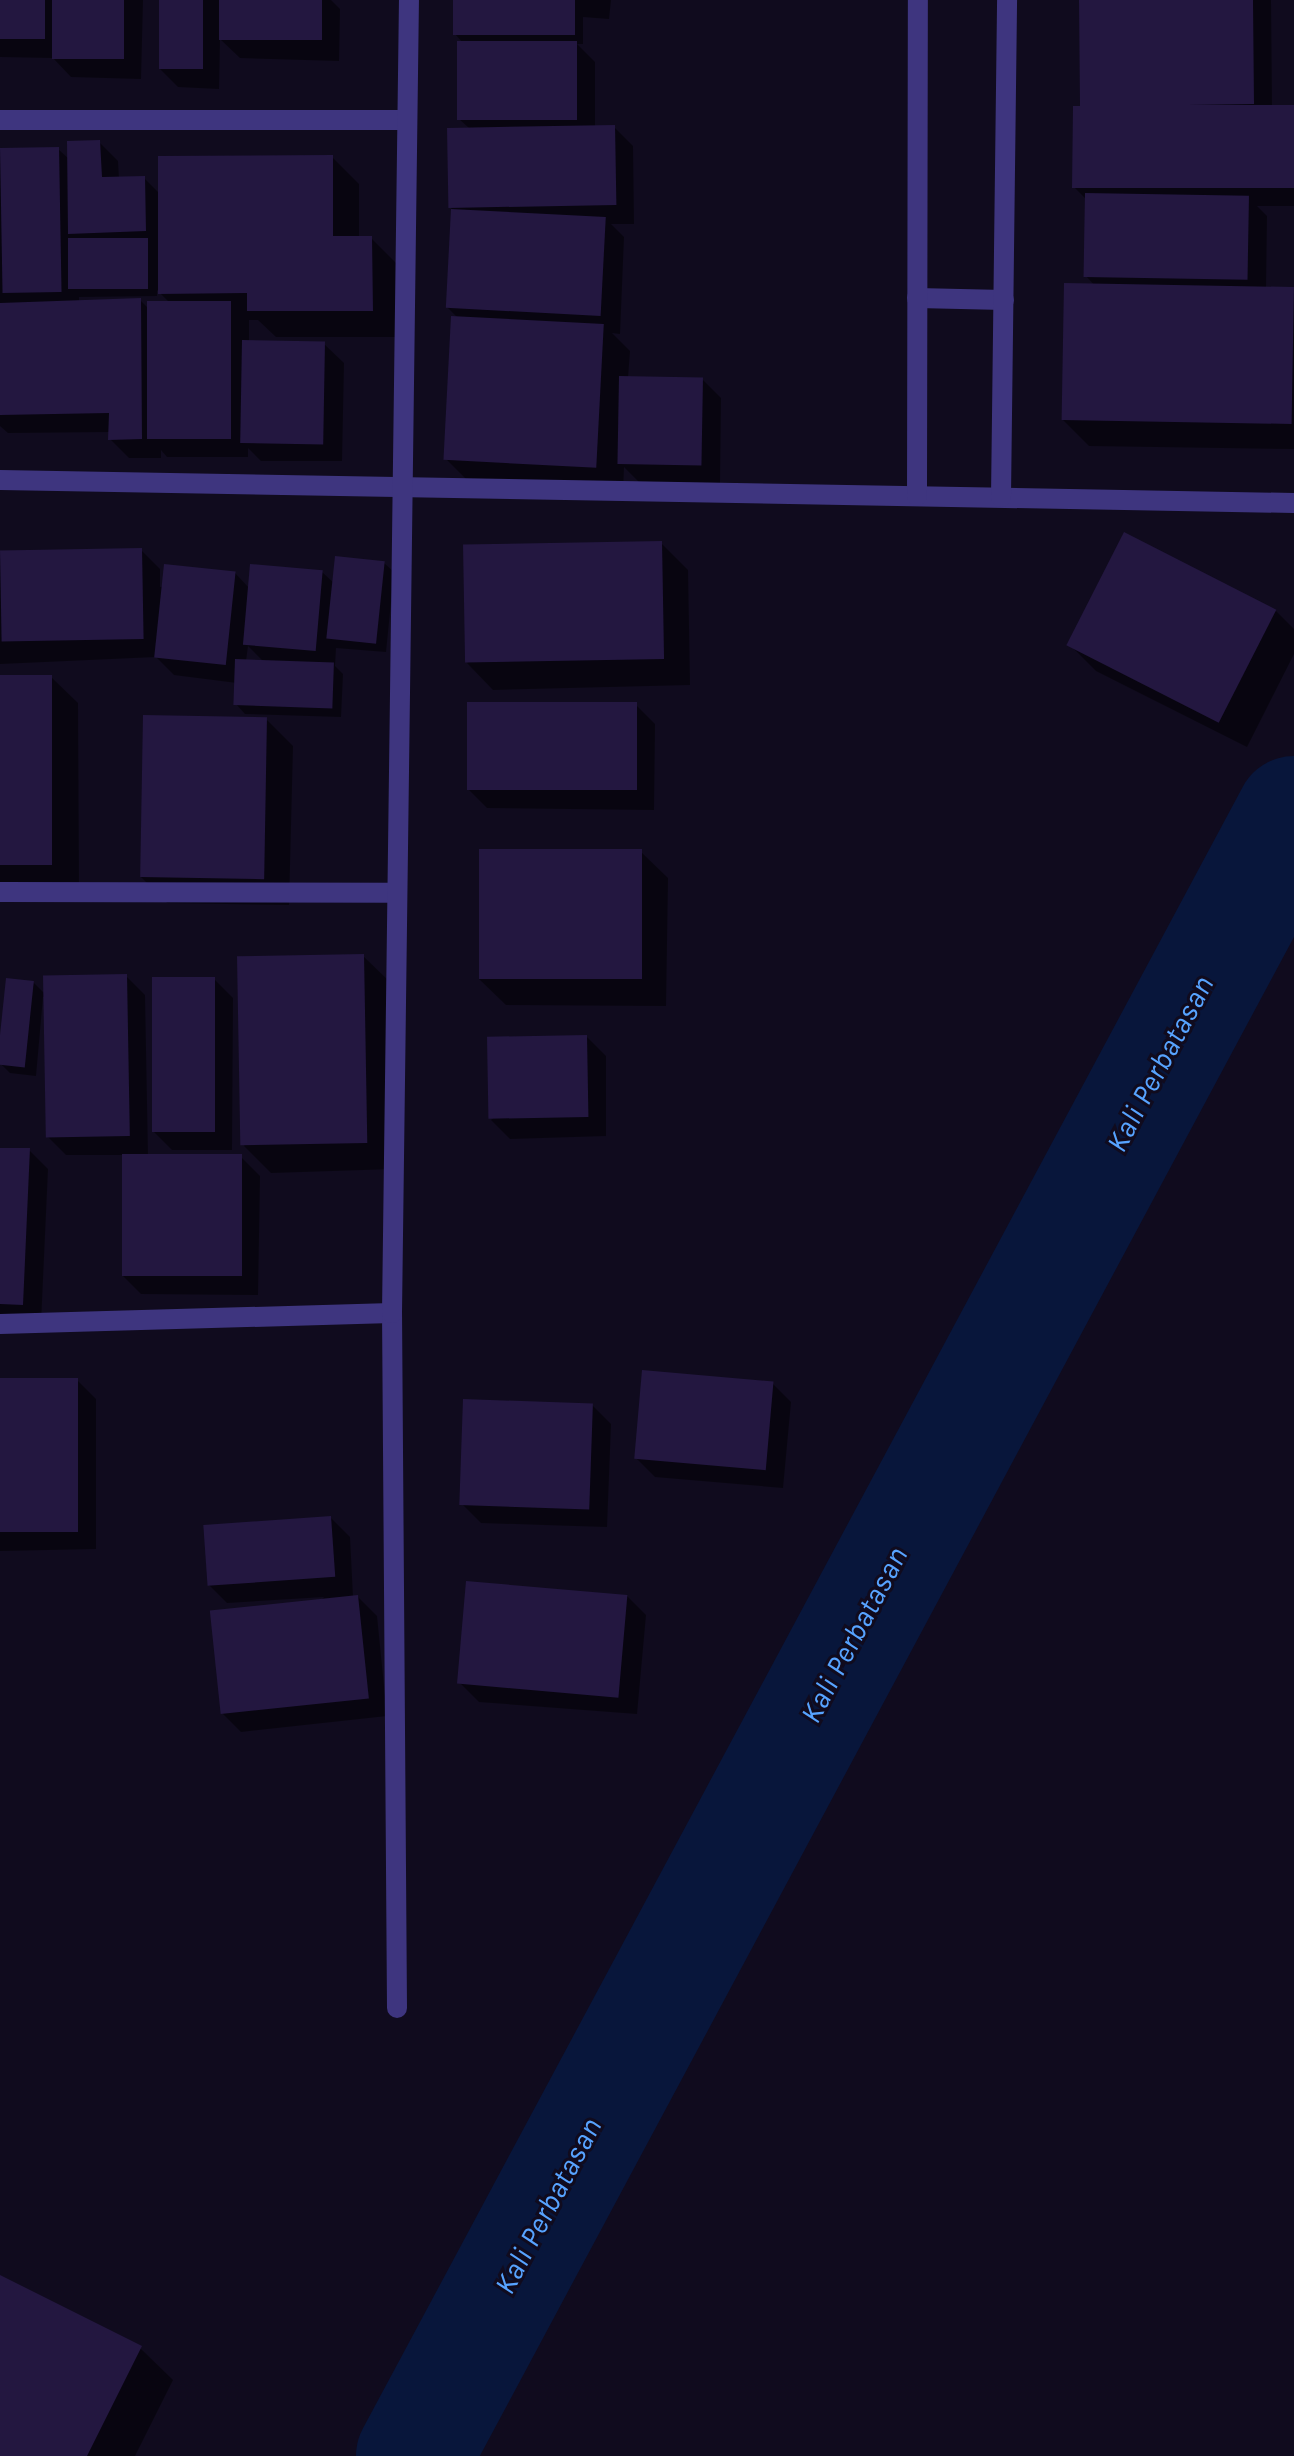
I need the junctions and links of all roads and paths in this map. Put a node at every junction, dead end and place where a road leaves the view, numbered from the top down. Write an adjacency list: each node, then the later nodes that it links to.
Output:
1 (409, 0): 5 (street)
2 (918, 0): 6 (street)
3 (1007, 0): 7 (street)
4 (0, 120): 5 (street)
5 (407, 120): 9 (street)
6 (917, 298): 7 (street); 10 (street)
7 (1004, 300): 11 (street)
8 (0, 480): 9 (street)
9 (402, 487): 10 (street); 14 (street)
10 (917, 496): 11 (street)
11 (1001, 497): 12 (street)
12 (1294, 503)
13 (0, 892): 14 (street)
14 (397, 893): 15 (street)
15 (392, 1313): 16 (street); 17 (street)
16 (0, 1324)
17 (397, 2008)

